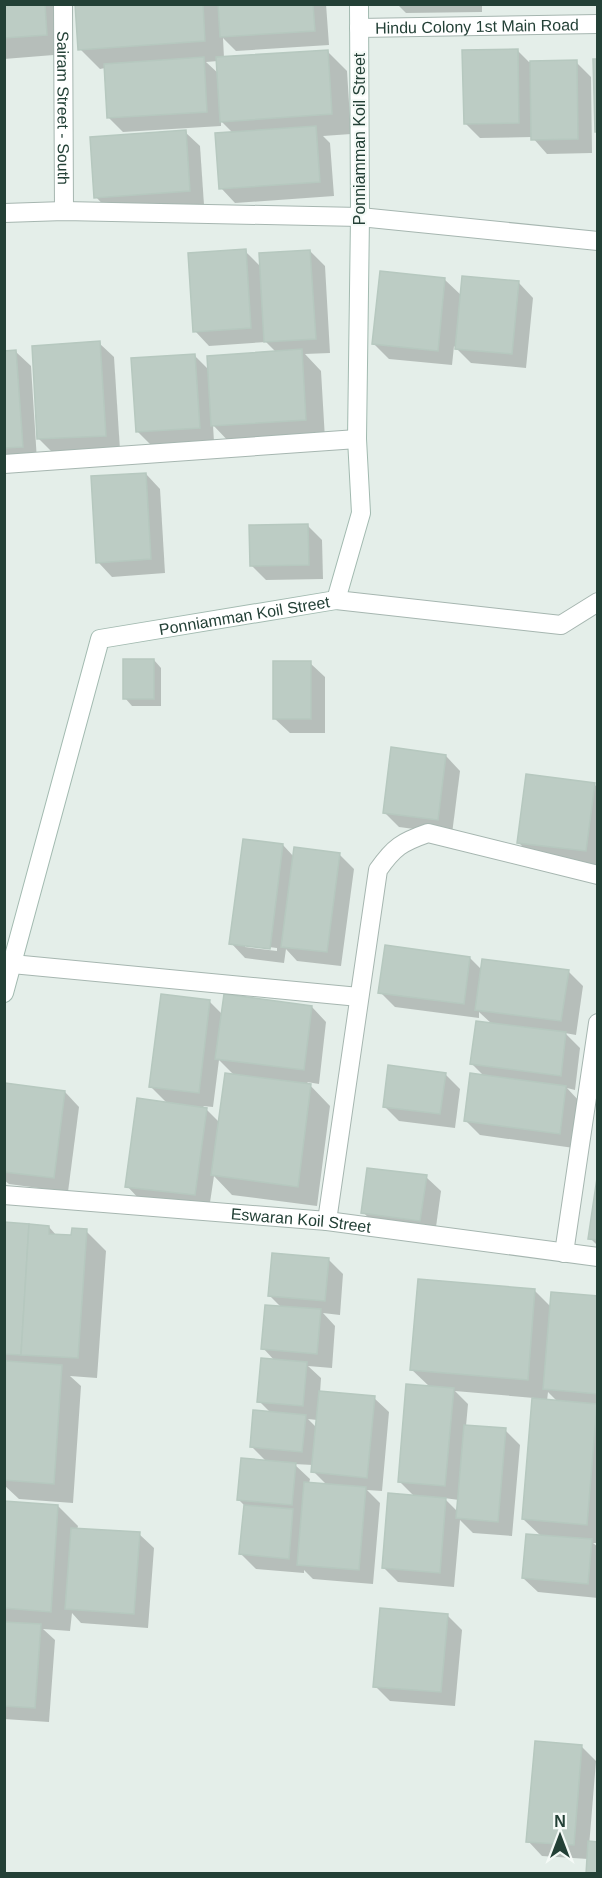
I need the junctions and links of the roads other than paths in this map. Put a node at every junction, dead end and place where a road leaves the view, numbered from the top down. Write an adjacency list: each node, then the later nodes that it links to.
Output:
1 (63, 4): 5 (street, Sairam Street - South)
2 (359, 4): 4 (street, Ponniamman Koil Street)
3 (597, 24): 4 (street, Hindu Colony 1st Main Road)
4 (359, 28): 7 (street, Ponniamman Koil Street)
5 (64, 212): 6 (street); 7 (street)
6 (4, 213)
7 (360, 217): 8 (street); 9 (street, Ponniamman Koil Street)
8 (597, 241)
9 (357, 439): 10 (street); 11 (street, Ponniamman Koil Street)
10 (4, 464)
11 (336, 600): 12 (street); 14 (street, Ponniamman Koil Street)
12 (597, 602)
13 (597, 875): 16 (street)
14 (12, 964): 15 (street, Ponniamman Koil Street); 16 (street)
15 (4, 993)
16 (359, 997): 19 (street)
17 (597, 1023): 20 (street)
18 (4, 1195): 19 (street, Eswaran Koil Street)
19 (327, 1221): 20 (street, Eswaran Koil Street)
20 (564, 1253): 21 (street, Eswaran Koil Street)
21 (597, 1257)

